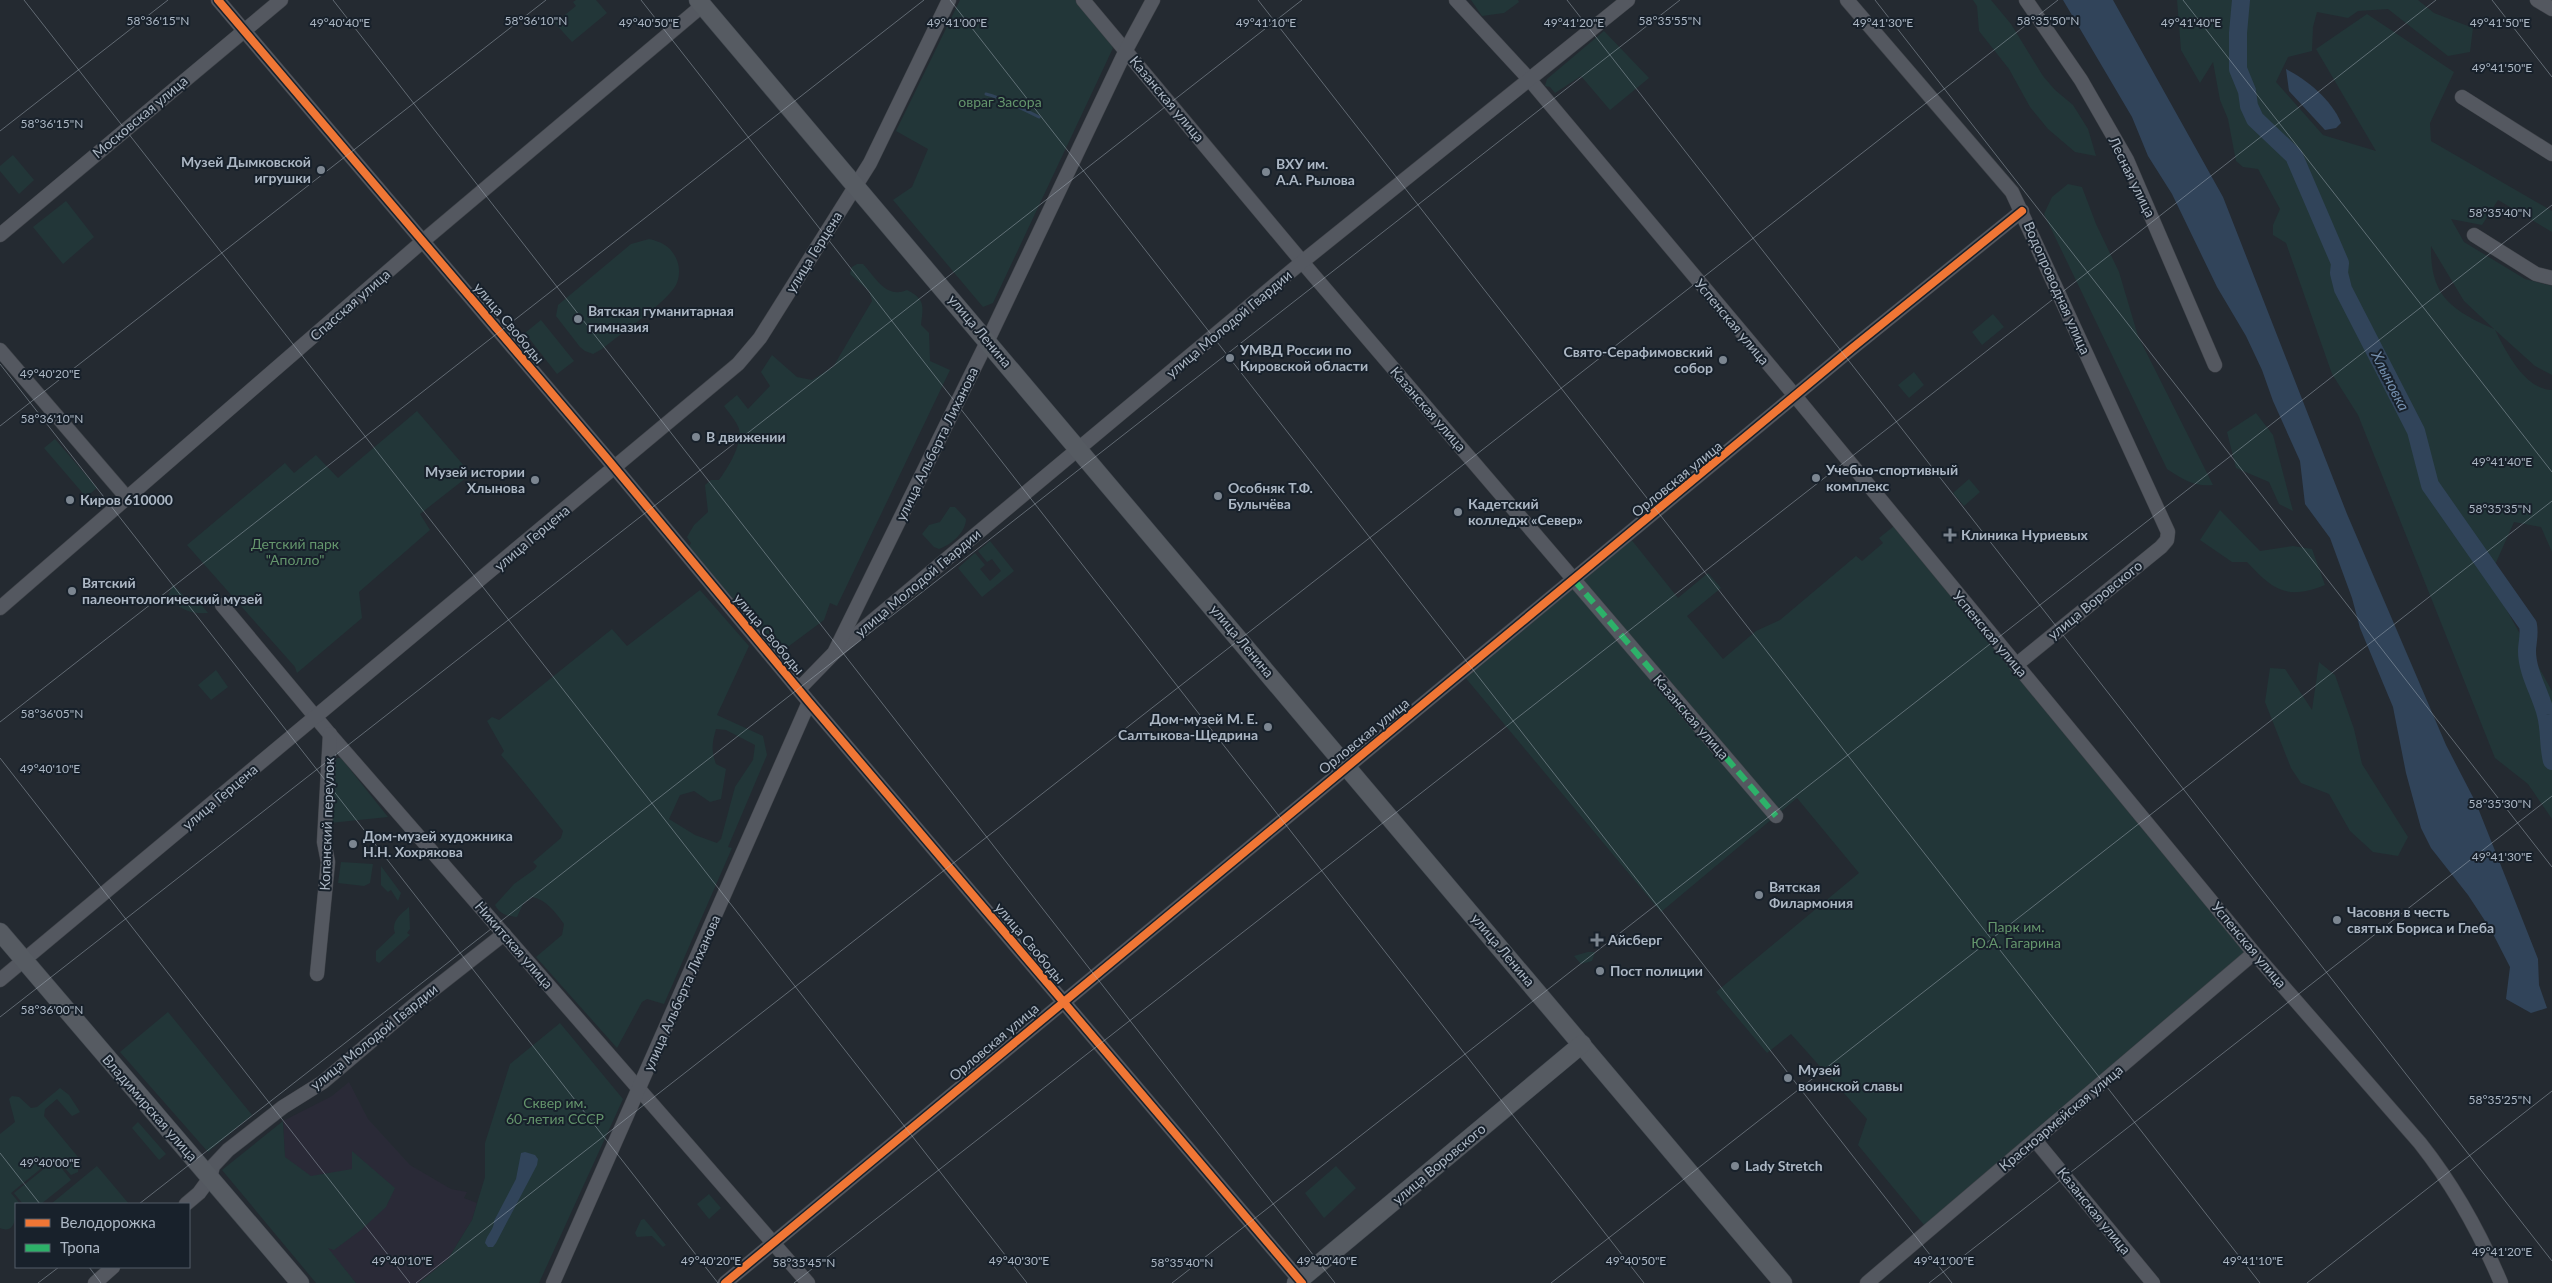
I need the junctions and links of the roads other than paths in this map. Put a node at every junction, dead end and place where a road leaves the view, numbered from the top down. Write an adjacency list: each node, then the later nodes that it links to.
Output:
1 (218, 0): 13 (street, улица Свободы)
2 (281, 0): 13 (street, Московская улица)
3 (949, 0): 18 (street, улица Герцена)
4 (1083, 0): 14 (street, Казанская улица)
5 (1153, 0): 14 (street, улица Альберта Лиханова)
6 (1456, 0): 15 (street, Успенская улица)
7 (1628, 0): 15 (street, улица Молодой Гвардии)
8 (1847, 0): 19 (street, Водопроводная улица)
9 (2026, 0): 27 (street, Лесная улица)
10 (2537, 0): 12 (street)
11 (701, 3): 18 (main road, улица Ленина); 22 (street, Спасская улица)
12 (2552, 9)
13 (244, 30): 20 (street, Московская улица); 22 (street, улица Свободы)
14 (1126, 50): 23 (street, Казанская улица); 25 (street, улица Альберта Лиханова)
15 (1529, 79): 23 (street, улица Молодой Гвардии); 28 (street, Успенская улица)
16 (2462, 97): 17 (street)
17 (2552, 154)
18 (856, 187): 25 (main road, улица Ленина); 30 (street, улица Герцена)
19 (2022, 211): 28 (street, Орловская улица); 32 (street, Водопроводная улица)
20 (0, 235)
21 (2474, 235): 24 (street)
22 (423, 241): 30 (street, улица Свободы); 31 (street, Спасская улица)
23 (1302, 262): 29 (street, улица Молодой Гвардии); 33 (street, Казанская улица)
24 (2552, 278)
25 (988, 340): 29 (main road, улица Ленина); 36 (street, улица Альберта Лиханова)
26 (0, 350): 31 (street)
27 (2215, 365)
28 (1796, 397): 33 (street, Орловская улица); 37 (street, Успенская улица)
29 (1080, 449): 36 (street, улица Молодой Гвардии); 42 (main road, улица Ленина)
30 (614, 467): 38 (street, улица Свободы); 40 (street, улица Герцена)
31 (128, 499): 35 (street, Спасская улица)
32 (2168, 532): 37 (street, улица Воровского)
33 (1574, 580): 42 (street, Орловская улица); 43 (street, Казанская улица)
34 (222, 605): 40 (street, Никитская улица)
35 (0, 608)
36 (834, 653): 38 (street, улица Альберта Лиханова)
37 (2016, 664): 46 (street, Успенская улица)
38 (798, 689): 39 (street, улица Свободы)
39 (808, 702): 50 (street, улица Свободы); 52 (street, улица Альберта Лиханова)
40 (316, 717): 41 (street, Никитская улица); 47 (street, улица Герцена)
41 (330, 734): 45 (street, Никитская улица); 48 (street, Копанский переулок)
42 (1348, 766): 50 (street, Орловская улица); 51 (main road, улица Ленина)
43 (1776, 816)
44 (0, 932): 47 (main road, Владимирская улица)
45 (504, 934): 52 (street, Никитская улица); 54 (street, улица Молодой Гвардии)
46 (2254, 953): 53 (street, Красноармейская улица); 67 (street, Успенская улица)
47 (22, 960): 49 (street, улица Герцена); 54 (main road, Владимирская улица)
48 (317, 974)
49 (0, 980)
50 (1063, 1001): 56 (street, Орловская улица); 58 (street, улица Свободы)
51 (1582, 1044): 58 (main road, улица Воровского); 64 (main road, улица Ленина)
52 (640, 1090): 56 (street, Никитская улица); 61 (street, улица Альберта Лиханова)
53 (2035, 1140): 65 (street, Красноармейская улица); 66 (street, Казанская улица)
54 (210, 1178): 55 (street, улица Молодой Гвардии); 60 (main road, Владимирская улица)
55 (187, 1203)
56 (774, 1243): 62 (street, Орловская улица); 63 (street, Никитская улица)
57 (112, 1268): 59 (street)
58 (1299, 1282)
59 (95, 1283)
60 (300, 1283)
61 (553, 1283)
62 (724, 1283)
63 (808, 1283)
64 (1783, 1283)
65 (1867, 1283)
66 (2153, 1283)
67 (2501, 1283)

